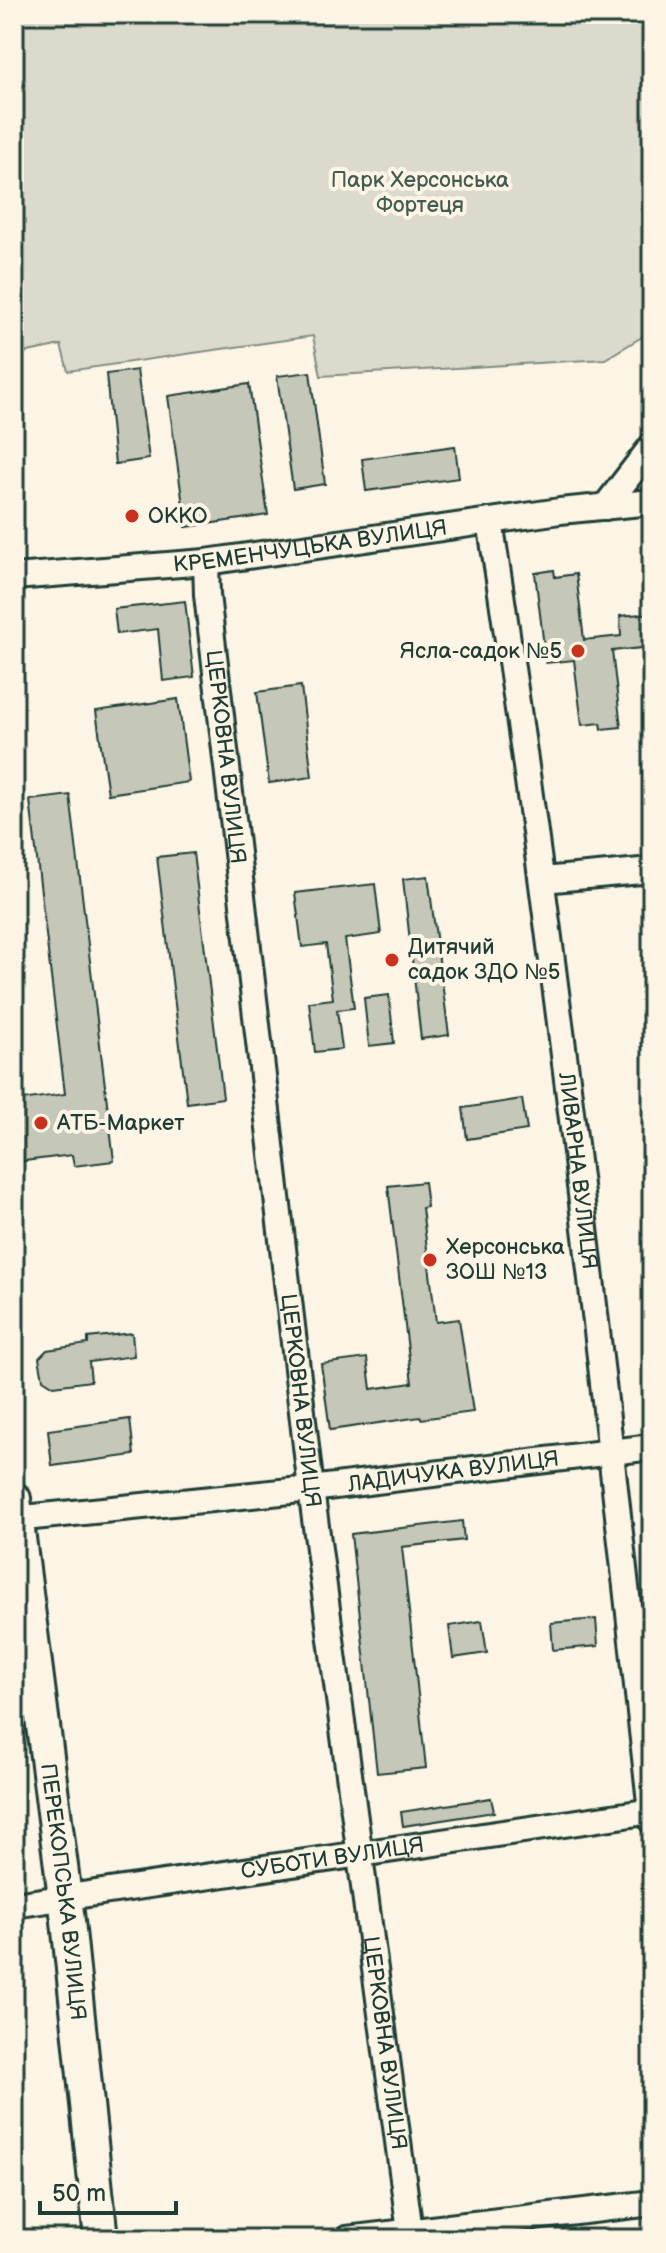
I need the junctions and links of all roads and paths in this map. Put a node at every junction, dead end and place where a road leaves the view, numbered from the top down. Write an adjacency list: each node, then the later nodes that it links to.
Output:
1 (652, 446): 3 (street)
2 (652, 502): 3 (street, КРЕМЕНЧУЦЬКА ВУЛИЦЯ)
3 (605, 507): 4 (street, КРЕМЕНЧУЦЬКА ВУЛИЦЯ)
4 (490, 521): 5 (street, КРЕМЕНЧУЦЬКА ВУЛИЦЯ); 8 (street, ЛИВАРНА ВУЛИЦЯ)
5 (206, 562): 6 (street, КРЕМЕНЧУЦЬКА ВУЛИЦЯ); 11 (street, ЦЕРКОВНА ВУЛИЦЯ)
6 (14, 577)
7 (652, 870): 8 (street)
8 (543, 880): 10 (street, ЛИВАРНА ВУЛИЦЯ)
9 (652, 1447): 10 (street, ЛАДИЧУКА ВУЛИЦЯ)
10 (610, 1452): 11 (street, ЛАДИЧУКА ВУЛИЦЯ); 13 (street, ЛИВАРНА ВУЛИЦЯ)
11 (311, 1489): 12 (street, ЛАДИЧУКА ВУЛИЦЯ); 14 (street, ЦЕРКОВНА ВУЛИЦЯ)
12 (15, 1512): 15 (main road, ПЕРЕКОПСЬКА ВУЛИЦЯ)
13 (652, 1814): 14 (street, СУБОТИ ВУЛИЦЯ)
14 (361, 1853): 15 (street, СУБОТИ ВУЛИЦЯ); 18 (street, ЦЕРКОВНА ВУЛИЦЯ)
15 (65, 1898): 16 (street, СУБОТИ ВУЛИЦЯ); 19 (main road, ПЕРЕКОПСЬКА ВУЛИЦЯ)
16 (14, 1905)
17 (652, 2203): 18 (street)
18 (410, 2235): 20 (street)
19 (101, 2239)
20 (347, 2239)

